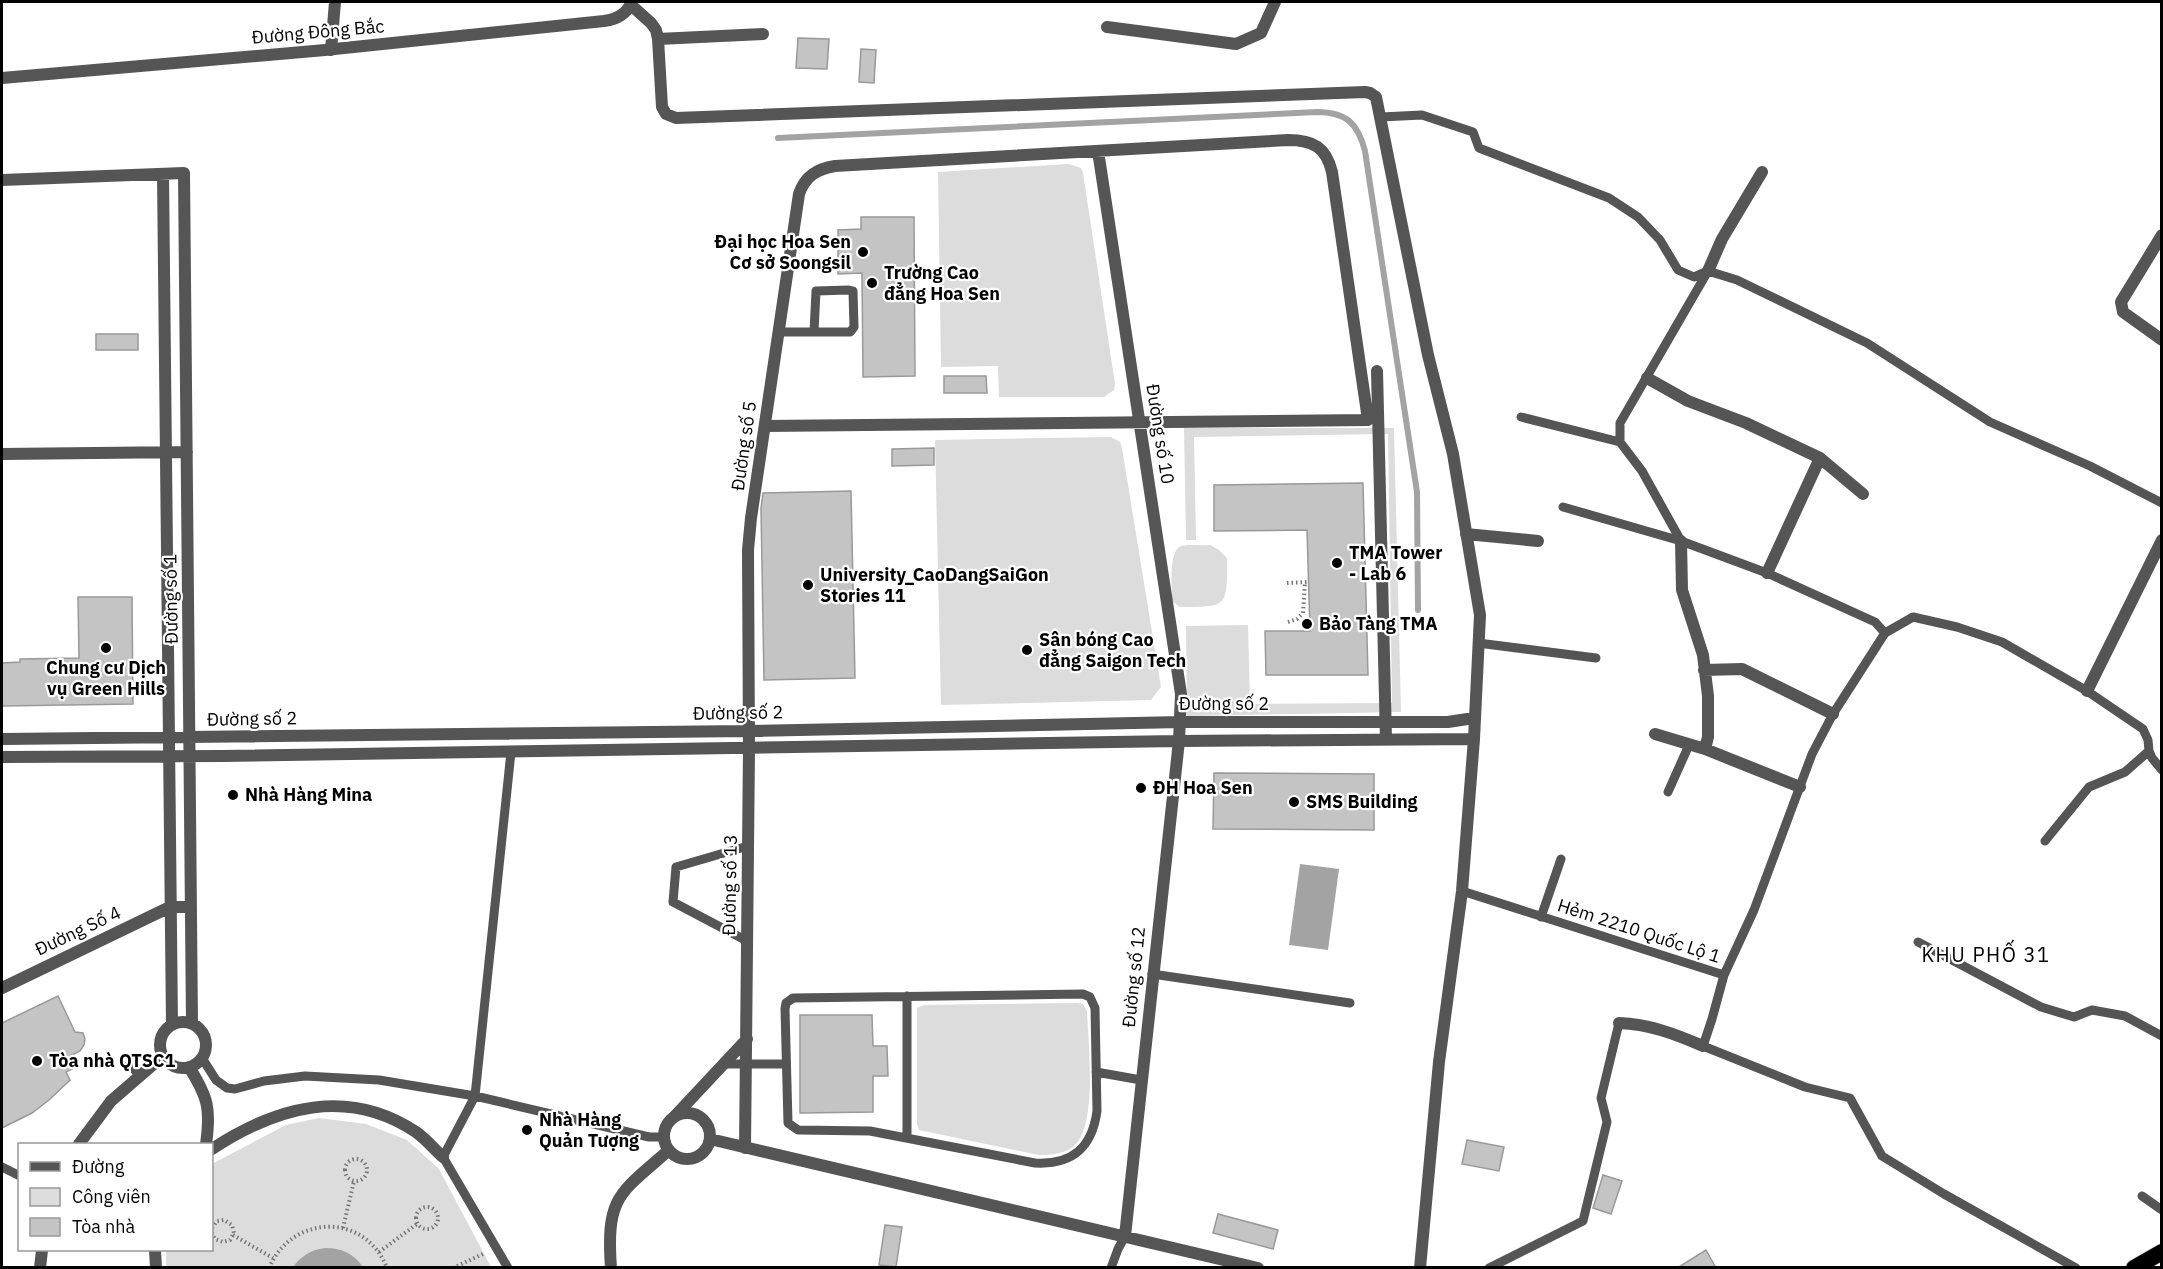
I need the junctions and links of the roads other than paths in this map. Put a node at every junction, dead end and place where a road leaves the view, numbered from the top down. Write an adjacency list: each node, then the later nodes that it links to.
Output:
1 (335, 2): 7 (street)
2 (1275, 2): 4 (street)
3 (632, 3): 6 (street); 7 (street, Đường Đông Bắc)
4 (1107, 27)
5 (763, 34): 6 (street)
6 (658, 39): 9 (street)
7 (331, 50): 8 (street, Đường Đông Bắc)
8 (2, 78)
9 (1382, 117): 15 (lane); 34 (street)
10 (1098, 151): 18 (street, Đường số 5); 24 (street, Đường số 10); 24 (street)
11 (1762, 172): 15 (street)
12 (164, 174): 13 (street); 16 (street, Đường số 1); 17 (street, Đường số 1)
13 (2, 180)
14 (2162, 235): 20 (street)
15 (1708, 271): 22 (lane); 32 (lane)
16 (165, 307): 17 (street); 27 (street, Đường số 1)
17 (185, 307): 28 (street, Đường số 1)
18 (779, 332): 19 (lane); 25 (street, Đường số 5)
19 (814, 332): 19 (lane)
20 (2162, 340)
21 (1377, 371): 48 (street)
22 (1647, 378): 26 (lane); 30 (street)
23 (1521, 417): 26 (lane)
24 (1140, 422): 25 (street); 49 (street, Đường số 10)
25 (765, 426): 51 (street, Đường số 5)
26 (1620, 442): 37 (lane)
27 (166, 452): 28 (street); 29 (street); 40 (street, Đường số 1)
28 (187, 452): 39 (street, Đường số 1)
29 (2, 454)
30 (1820, 458): 31 (street); 38 (street)
31 (1863, 494)
32 (2162, 503)
33 (1563, 507): 37 (lane)
34 (1466, 534): 36 (street); 42 (street)
35 (2162, 540): 45 (street)
36 (1538, 541)
37 (1681, 541): 38 (lane); 44 (street)
38 (1767, 573): 41 (lane)
39 (189, 595): 40 (street); 54 (street, Đường số 1)
40 (167, 596): 53 (street, Đường số 1)
41 (1885, 633): 45 (lane); 46 (lane)
42 (1478, 643): 43 (lane); 47 (street)
43 (1596, 658)
44 (1704, 670): 46 (street); 62 (street)
45 (2087, 691): 63 (lane)
46 (1833, 714): 69 (lane)
47 (1474, 718): 48 (street, Đường số 2); 56 (street)
48 (1386, 721): 49 (street, Đường số 2); 57 (street)
49 (1181, 722): 50 (street, Đường số 2); 58 (street, Đường số 12)
50 (983, 726): 51 (street, Đường số 2); 59 (street)
51 (749, 731): 54 (street, Đường số 2); 61 (street, Đường số 13)
52 (1655, 734): 60 (street)
53 (169, 738): 54 (street, Đường số 2); 55 (street, Đường số 2); 66 (street, Đường số 1)
54 (190, 738): 67 (street, Đường số 1)
55 (2, 739)
56 (1474, 739): 57 (street, Đường số 2); 74 (street)
57 (1386, 740): 58 (street, Đường số 2)
58 (1179, 741): 59 (street, Đường số 2); 80 (street, Đường số 12)
59 (984, 744): 61 (street, Đường số 2)
60 (1689, 744): 62 (street); 70 (lane)
61 (749, 749): 64 (street, Đường số 2); 72 (street, Đường số 13)
62 (1705, 749): 69 (street)
63 (2149, 751): 68 (lane); 71 (lane)
64 (511, 752): 67 (street, Đường số 2); 101 (lane)
65 (2, 757): 66 (street, Đường số 2)
66 (169, 757): 67 (street, Đường số 2); 75 (street, Đường số 1)
67 (190, 757): 76 (street, Đường số 1)
68 (2162, 770)
69 (1800, 787): 81 (lane)
70 (1668, 792)
71 (2045, 841)
72 (748, 846): 78 (street, Đường số 13); 78 (lane)
73 (1561, 859): 77 (lane)
74 (1462, 891): 77 (lane, Hẻm 2210 Quốc Lộ 1); 126 (street)
75 (170, 907): 76 (street); 82 (street, Đường Số 4); 87 (street, Đường số 1)
76 (191, 907): 86 (street, Đường số 1)
77 (1540, 917): 81 (lane, Hẻm 2210 Quốc Lộ 1)
78 (747, 941): 89 (street, Đường số 13)
79 (1918, 942): 88 (lane)
80 (1152, 974): 84 (lane); 100 (street, Đường số 12)
81 (1724, 975): 90 (lane, Hẻm 2210 Quốc Lộ 1)
82 (2, 987)
83 (907, 996): 95 (lane); 98 (lane); 104 (lane)
84 (1350, 1003)
85 (1619, 1023): 90 (street); 127 (lane)
86 (192, 1024): 87 (street); 92 (street)
87 (172, 1025): 91 (street)
88 (2162, 1036)
89 (747, 1039): 93 (street); 94 (street, Đường số 13)
90 (1702, 1046): 128 (lane)
91 (163, 1056): 97 (street); 99 (street)
92 (202, 1058): 97 (street); 101 (lane)
93 (724, 1064): 94 (lane); 102 (street)
94 (746, 1064): 95 (lane); 109 (street, Đường số 13)
95 (786, 1064): 104 (lane)
96 (129, 1065): 99 (lane)
97 (189, 1067): 107 (street)
98 (1096, 1072): 100 (lane); 104 (lane)
99 (139, 1074): 106 (street)
100 (1142, 1080): 116 (street, Đường số 12)
101 (475, 1096): 103 (lane); 111 (lane)
102 (671, 1121): 103 (street); 105 (street)
103 (664, 1137): 110 (street)
104 (908, 1138)
105 (710, 1139): 109 (street); 110 (street)
106 (80, 1143)
107 (206, 1143)
108 (213, 1148): 111 (street)
109 (745, 1148): 116 (street)
110 (669, 1150): 123 (street)
111 (443, 1157): 122 (lane)
112 (2, 1167): 113 (lane)
113 (18, 1175)
114 (2142, 1196): 115 (lane)
115 (2162, 1210)
116 (1125, 1236): 124 (lane); 125 (street)
117 (42, 1251): 120 (street)
118 (155, 1251): 121 (street)
119 (2162, 1252): 129 (highway)
120 (40, 1268)
121 (156, 1268)
122 (508, 1268)
123 (611, 1268)
124 (1111, 1268)
125 (1258, 1268)
126 (1420, 1268)
127 (1489, 1268)
128 (2076, 1268)
129 (2134, 1268)

